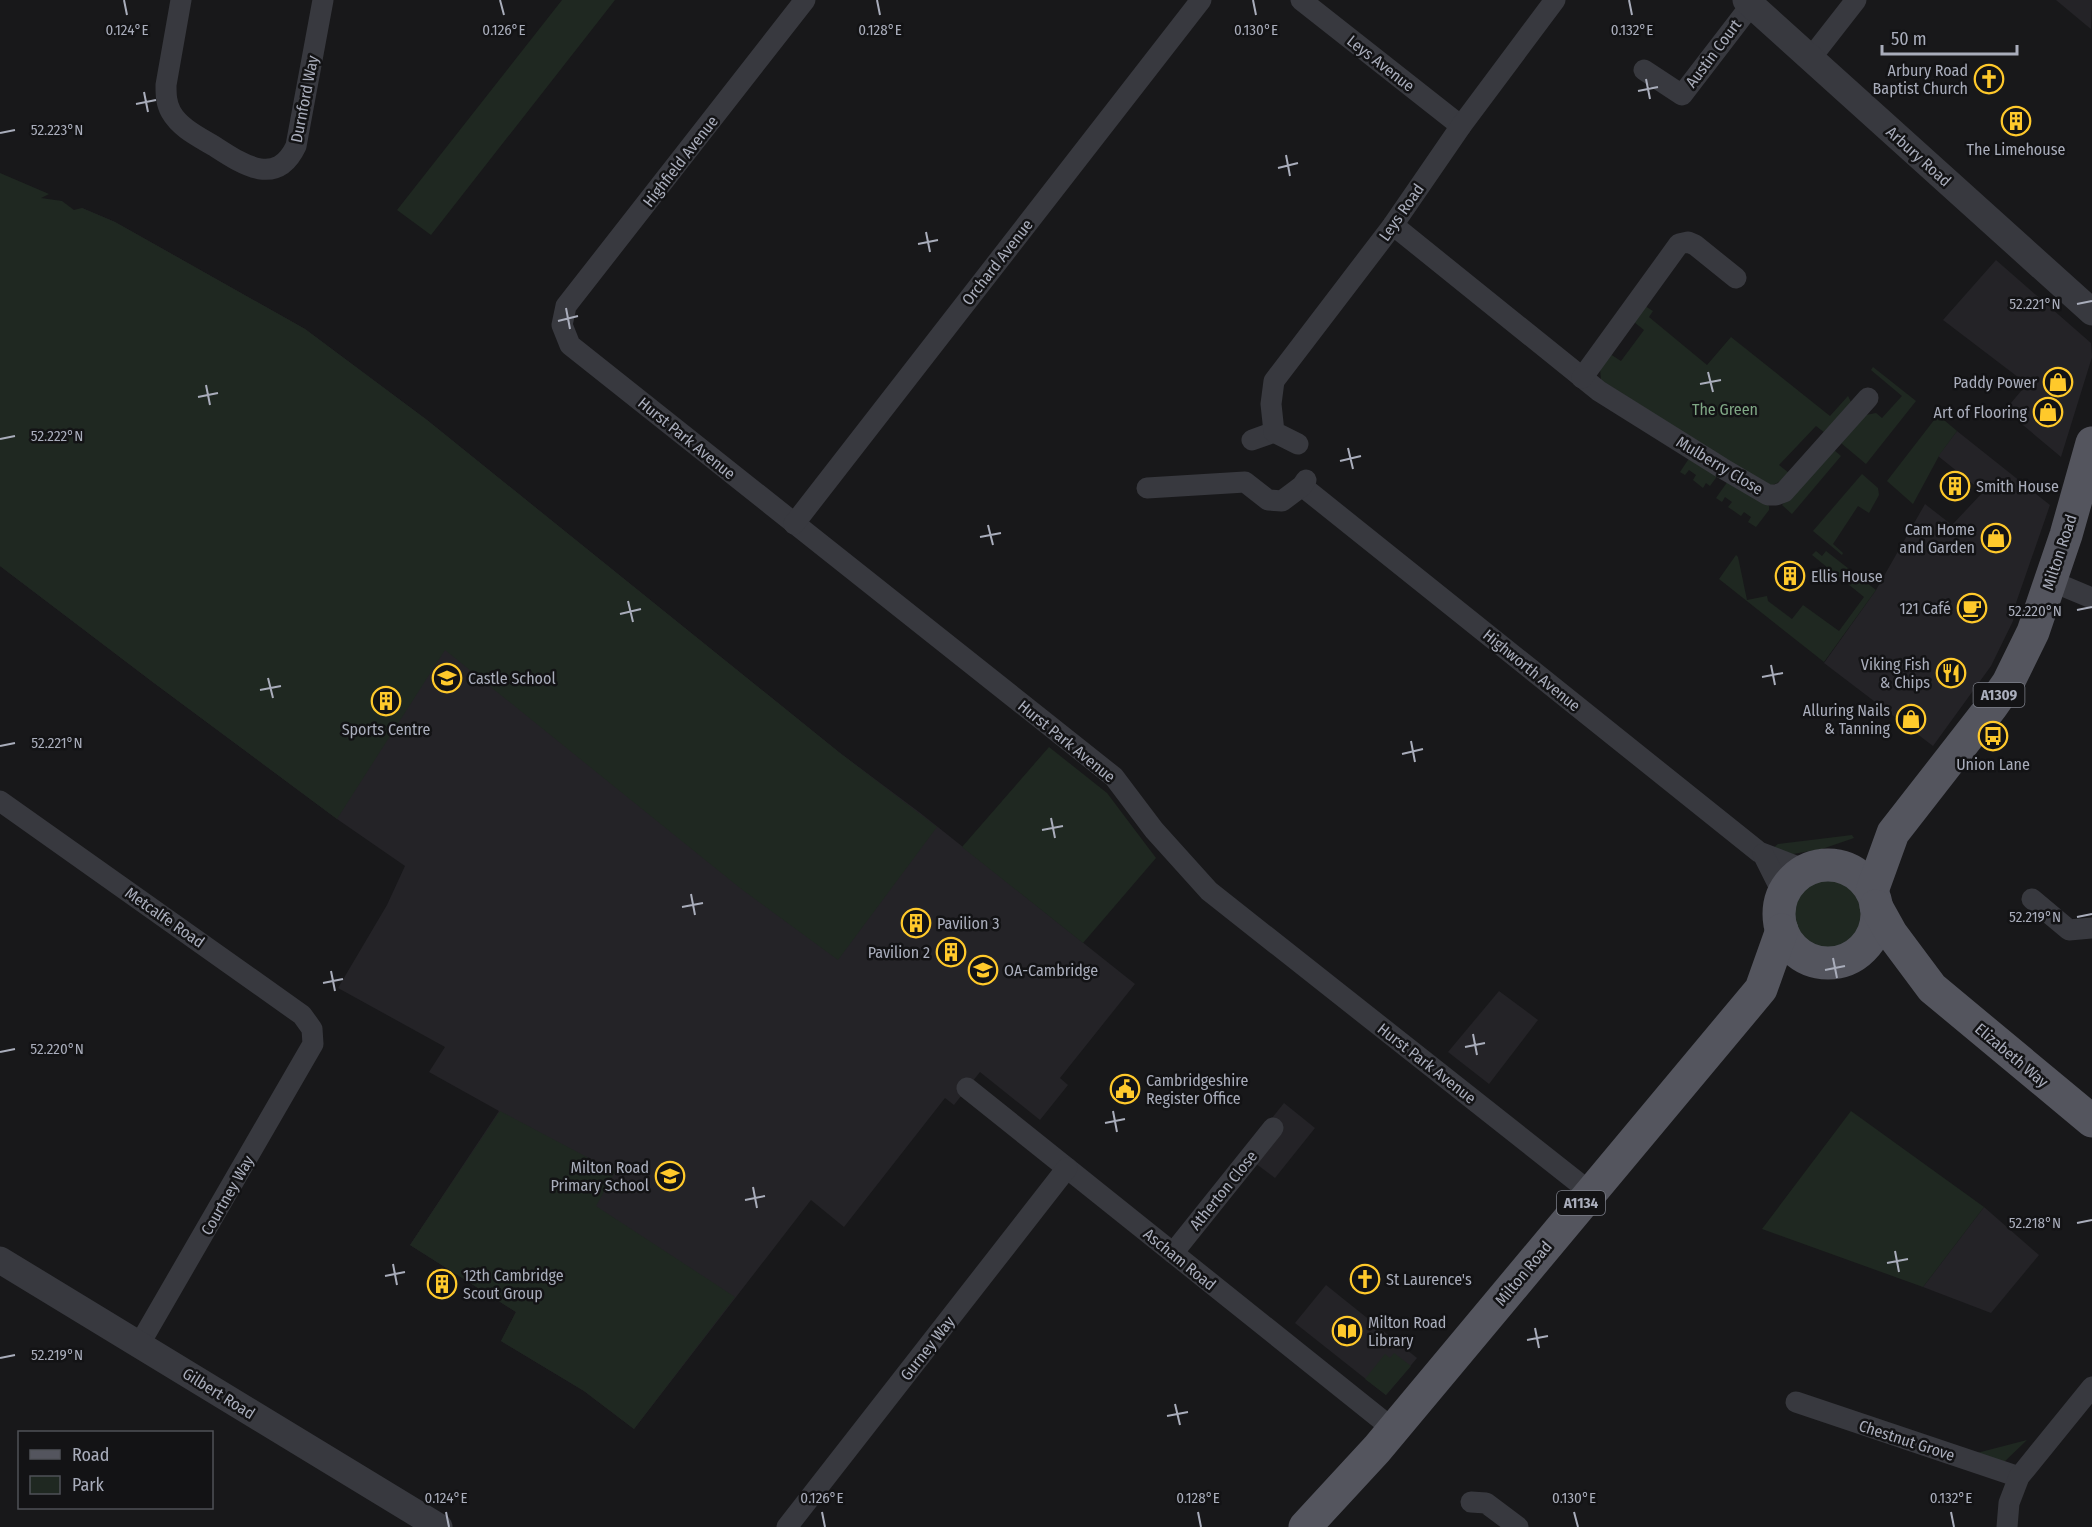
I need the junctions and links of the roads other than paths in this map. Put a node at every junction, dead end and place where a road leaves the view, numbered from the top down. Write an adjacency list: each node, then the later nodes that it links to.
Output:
1 (181, 0): 2 (street, Durnford Way)
2 (323, 0)
3 (805, 0): 15 (street, Highfield Avenue)
4 (1201, 0): 23 (street, Orchard Avenue)
5 (1301, 0): 11 (street, Leys Avenue)
6 (1555, 0): 11 (street, Leys Road)
7 (1856, 0): 9 (street)
8 (1748, 2): 9 (street, Arbury Road); 10 (street, Austin Court)
9 (1810, 58): 14 (street, Arbury Road)
10 (1644, 70)
11 (1461, 126): 12 (street, Leys Road)
12 (1393, 225): 16 (street, Mulberry Close); 18 (street, Leys Road)
13 (1736, 278): 16 (street)
14 (2092, 312)
15 (562, 325): 23 (street, Hurst Park Avenue)
16 (1582, 378): 17 (street, Mulberry Close)
17 (1868, 398)
18 (1274, 432): 19 (street); 21 (street)
19 (1252, 440)
20 (2092, 443): 24 (main road, Milton Road / A1309)
21 (1298, 444)
22 (1147, 488): 28 (street, Highworth Avenue)
23 (794, 524): 44 (street, Hurst Park Avenue)
24 (2050, 580): 25 (street); 27 (main road, Milton Road / A1309)
25 (2092, 598)
26 (0, 801): 39 (street, Metcalfe Road)
27 (1893, 833): 29 (main road, Milton Road / A1309); 31 (main road, Milton Road / A1309)
28 (1763, 854): 29 (street, Highworth Avenue); 30 (street, Highworth Avenue)
29 (1819, 868): 30 (main road); 31 (main road, A1134)
30 (1783, 894): 34 (main road, A1134)
31 (1874, 898): 35 (main road); 37 (main road, Elizabeth Way / A1134)
32 (2032, 899): 33 (street)
33 (2092, 928)
34 (1782, 930): 36 (main road); 38 (main road, Milton Road / A1134)
35 (1850, 958): 36 (main road, A1134); 37 (main road, Elizabeth Way / A1134)
36 (1814, 961): 38 (main road, Milton Road / A1134)
37 (1932, 988): 41 (main road, Elizabeth Way / A1134)
38 (1761, 989): 44 (main road, Milton Road / A1134)
39 (313, 1044): 47 (street, Courtney Way)
40 (967, 1088): 43 (street, Ascham Road)
41 (2092, 1121)
42 (1273, 1128): 45 (street, Atherton Close)
43 (1067, 1168): 45 (street, Ascham Road); 54 (street, Gurney Way)
44 (1590, 1192): 50 (main road, Milton Road / A1134)
45 (1173, 1253): 50 (street, Ascham Road)
46 (0, 1260): 47 (street, Gilbert Road)
47 (139, 1345): 53 (street, Gilbert Road)
48 (2092, 1388): 51 (street)
49 (1796, 1402): 51 (street, Chestnut Grove)
50 (1393, 1429): 55 (main road, Milton Road / A1134)
51 (2019, 1477): 57 (street)
52 (1471, 1502): 56 (street)
53 (439, 1527)
54 (787, 1527)
55 (1305, 1527)
56 (1518, 1527)
57 (2007, 1527)

